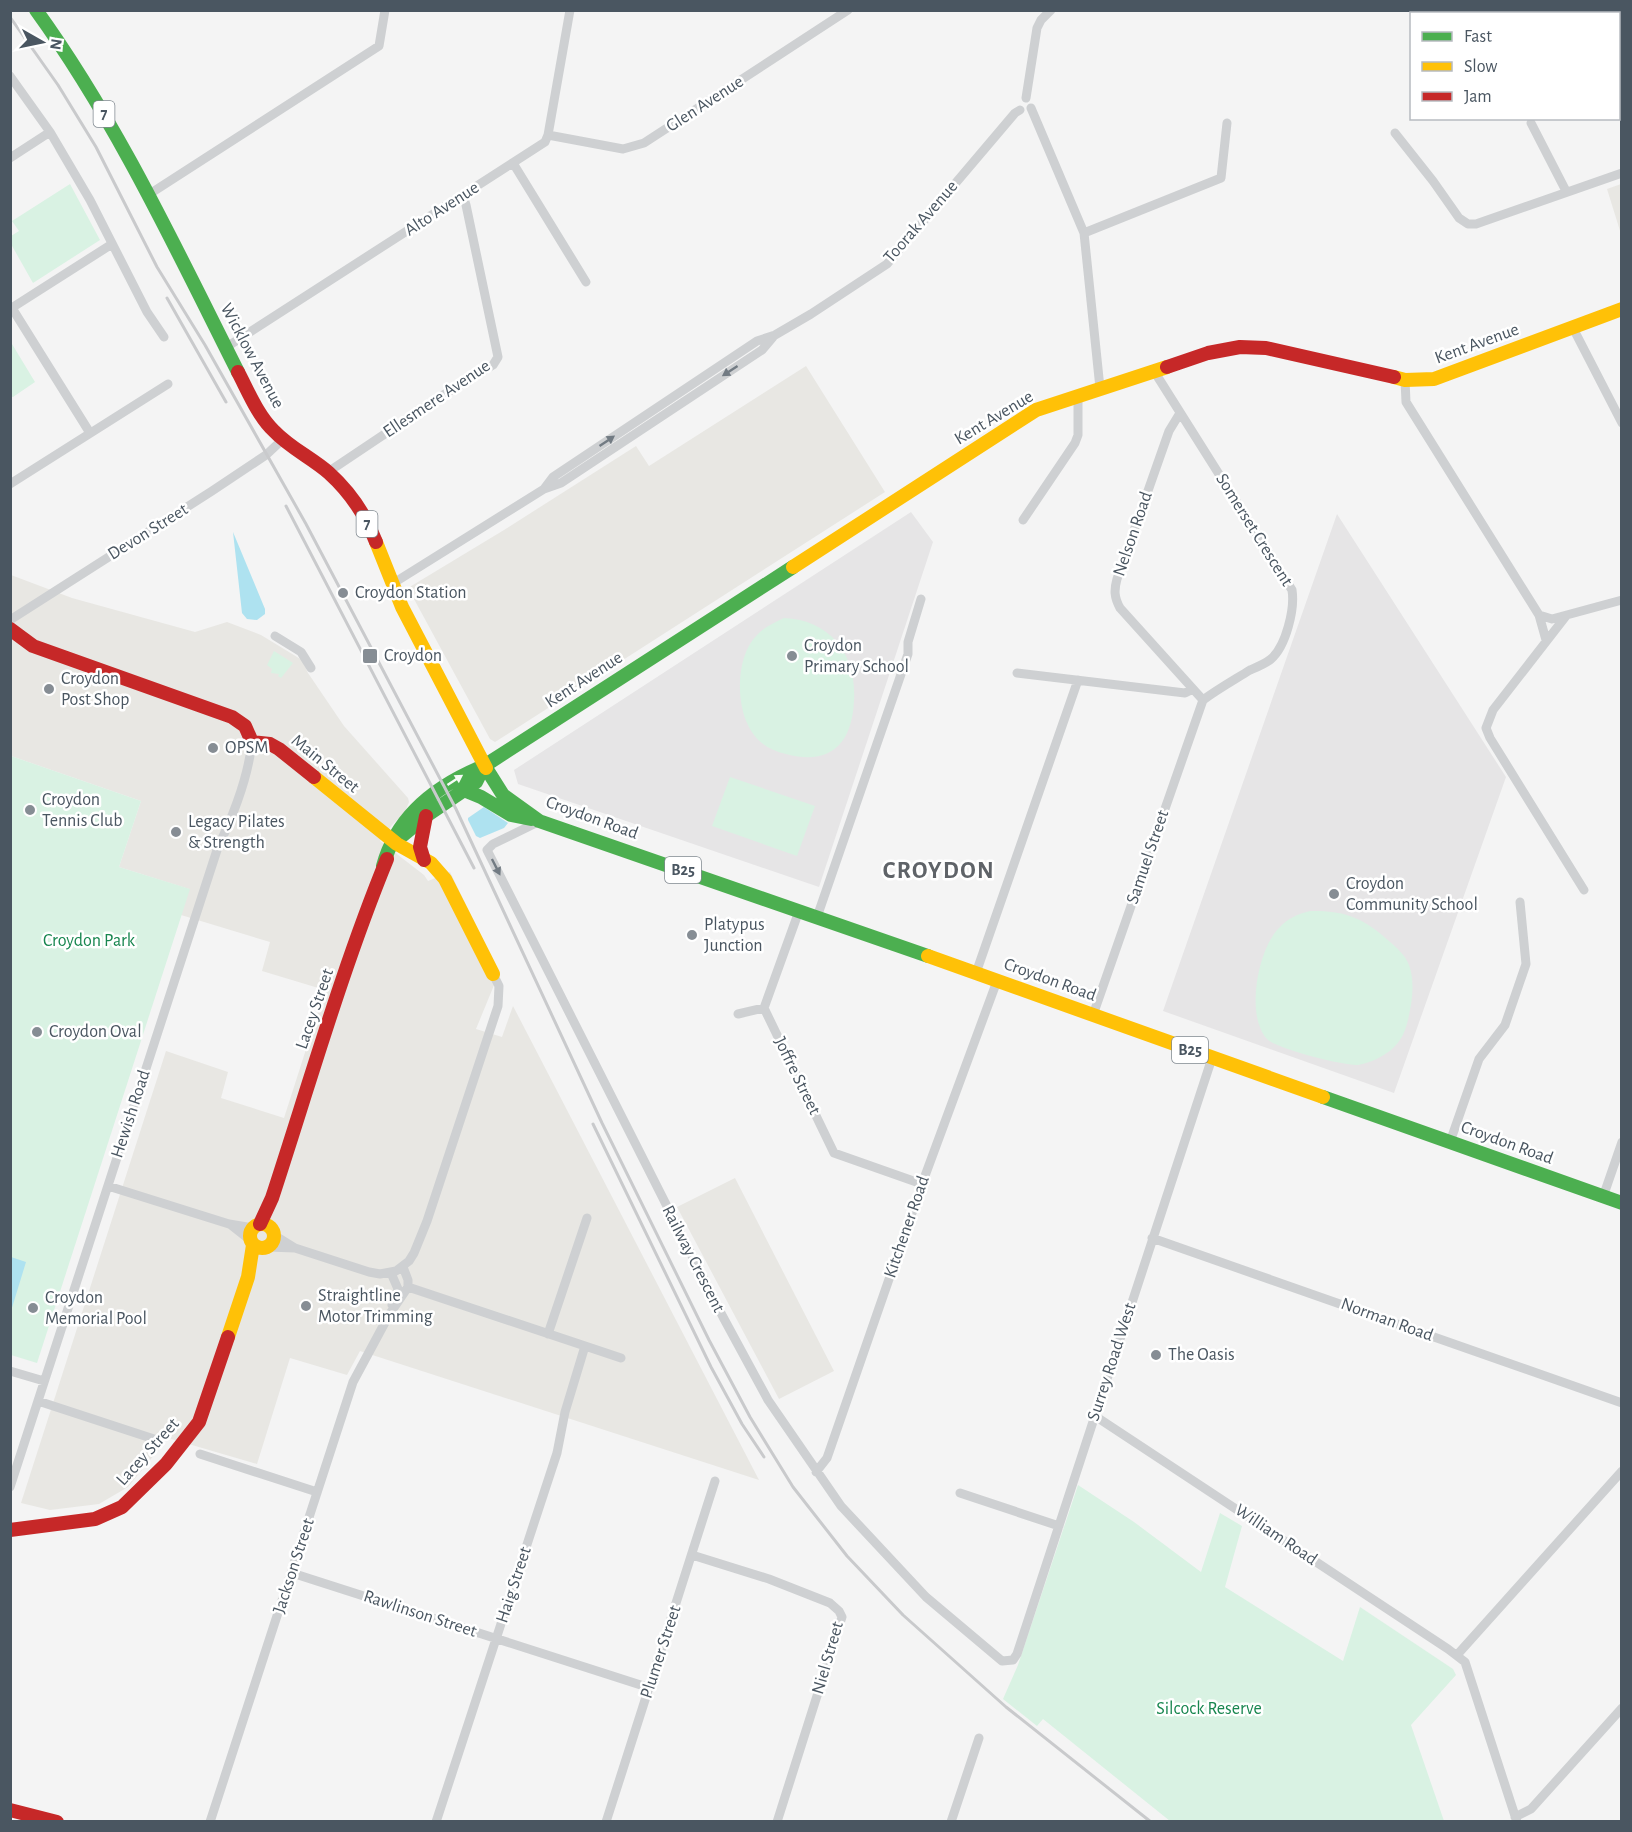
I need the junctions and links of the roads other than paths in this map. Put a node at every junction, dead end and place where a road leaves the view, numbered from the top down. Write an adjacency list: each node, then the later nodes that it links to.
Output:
1 (36, 10): 19 (main road, Wicklow Avenue / 7)
2 (385, 10): 19 (street)
3 (570, 10): 14 (street)
4 (848, 10): 14 (street, Glen Avenue)
5 (1051, 10): 7 (street)
6 (10, 76): 12 (street)
7 (1026, 98): 8 (street); 9 (street)
8 (1031, 108): 9 (street); 21 (street)
9 (1020, 110): 41 (street, Toorak Avenue)
10 (1227, 123): 21 (street)
11 (1531, 123): 18 (street)
12 (50, 132): 15 (street); 22 (street)
13 (1395, 133): 18 (street)
14 (548, 135): 16 (street, Alto Avenue)
15 (10, 158)
16 (513, 163): 20 (street, Alto Avenue); 23 (street)
17 (1622, 173): 18 (street)
18 (1566, 191)
19 (148, 195): 28 (main road, Wicklow Avenue / 7)
20 (463, 196): 28 (street, Alto Avenue); 38 (street, Ellesmere Avenue)
21 (1084, 233): 32 (street)
22 (112, 244): 24 (street); 27 (street)
23 (586, 282)
24 (11, 308): 36 (street)
25 (1622, 309): 26 (main road, Kent Avenue)
26 (1573, 327): 30 (main road, Kent Avenue); 35 (street)
27 (164, 337)
28 (225, 348): 37 (main road, Wicklow Avenue / 7)
29 (1154, 371): 30 (main road, Kent Avenue); 32 (main road, Kent Avenue); 34 (street, Somerset Crescent)
30 (1405, 380): 44 (street)
31 (168, 384): 36 (street)
32 (1100, 388): 33 (main road, Kent Avenue)
33 (1078, 395): 40 (street); 56 (main road, Kent Avenue)
34 (1180, 413): 53 (street, Nelson Road); 54 (street, Somerset Crescent)
35 (1622, 423)
36 (90, 433): 39 (street)
37 (282, 440): 38 (main road, Wicklow Avenue / 7); 46 (street, Devon Street)
38 (328, 472): 41 (main road, Wicklow Avenue / 7)
39 (10, 484)
40 (1023, 520)
41 (392, 584): 56 (main road, Wicklow Avenue / 7)
42 (921, 599): 65 (street)
43 (1622, 600): 45 (street)
44 (1539, 615): 45 (street); 49 (street)
45 (1566, 616): 49 (street)
46 (10, 620)
47 (10, 629): 55 (main road)
48 (275, 636): 50 (street)
49 (1546, 640): 62 (street)
50 (311, 668)
51 (1017, 674): 52 (street)
52 (1078, 681): 53 (street); 66 (street)
53 (1193, 689): 54 (street, Nelson Road)
54 (1203, 700): 71 (street, Samuel Street)
55 (252, 742): 60 (main road, Main Street); 76 (street, Hewish Road)
56 (484, 766): 57 (main road, Kent Avenue); 59 (main road, Croydon Road / B25); 60 (main road, Kent Avenue, one-way to 56)
57 (464, 790): 58 (main road, Kent Avenue); 59 (main road)
58 (426, 816): 60 (main road, Kent Avenue); 61 (main road)
59 (539, 821): 64 (main road, Croydon Road / B25); 97 (street, Railway Crescent, one-way to 97)
60 (394, 842): 61 (main road, Main Street); 80 (main road, Lacey Street)
61 (424, 860): 67 (main road, Main Street)
62 (1584, 890)
63 (1520, 902): 73 (street)
64 (799, 911): 65 (main road, Croydon Road / B25); 69 (street)
65 (817, 917): 66 (main road, Croydon Road / B25)
66 (976, 973): 68 (main road, Croydon Road / B25)
67 (493, 974): 82 (street)
68 (997, 981): 71 (main road, Croydon Road / B25); 75 (street, Kitchener Road)
69 (764, 1008): 70 (street); 75 (street, Joffre Street)
70 (738, 1014)
71 (1093, 1015): 72 (main road, Croydon Road / B25)
72 (1212, 1058): 73 (main road, Croydon Road / B25); 81 (street, Surrey Road West)
73 (1450, 1142): 77 (main road, Croydon Road / B25)
74 (1622, 1142): 77 (street)
75 (922, 1184): 97 (street, Kitchener Road)
76 (108, 1186): 80 (street); 90 (street, Hewish Road)
77 (1603, 1197): 78 (main road, Croydon Road / B25)
78 (1622, 1203)
79 (587, 1218): 86 (street)
80 (262, 1237): 83 (street); 103 (main road, Lacey Street)
81 (1152, 1238): 92 (street, Norman Road); 93 (street, Surrey Road West)
82 (403, 1267): 83 (street); 84 (street)
83 (391, 1273): 85 (street)
84 (408, 1287): 85 (street); 86 (street)
85 (389, 1316): 100 (street, Jackson Street)
86 (548, 1334): 87 (street)
87 (585, 1346): 88 (street); 106 (street, Haig Street)
88 (621, 1358)
89 (10, 1371): 90 (street)
90 (44, 1381): 91 (street, Hewish Road)
91 (38, 1401): 94 (street); 99 (street, Hewish Road)
92 (1622, 1403)
93 (1095, 1416): 102 (street, Surrey Road West); 107 (street, William Road)
94 (154, 1439)
95 (200, 1454): 100 (street)
96 (1622, 1471): 107 (street)
97 (816, 1472): 108 (street, Railway Crescent)
98 (715, 1481): 104 (street, Plumer Street)
99 (10, 1487)
100 (317, 1492): 105 (street, Jackson Street)
101 (960, 1493): 102 (street)
102 (1059, 1526): 108 (street, Surrey Road West)
103 (10, 1530)
104 (692, 1554): 109 (street, Plumer Street); 119 (street, Niel Street)
105 (292, 1574): 106 (street, Rawlinson Street); 116 (street, Jackson Street)
106 (496, 1638): 109 (street, Rawlinson Street); 117 (street, Haig Street)
107 (1457, 1655): 114 (street)
108 (1007, 1661)
109 (650, 1688): 118 (street, Plumer Street)
110 (1622, 1708): 114 (street)
111 (979, 1738): 120 (street)
112 (10, 1802): 115 (main road)
113 (10, 1810): 115 (main road)
114 (1516, 1819)
115 (55, 1821)
116 (210, 1821)
117 (436, 1821)
118 (606, 1821)
119 (777, 1821)
120 (951, 1821)

